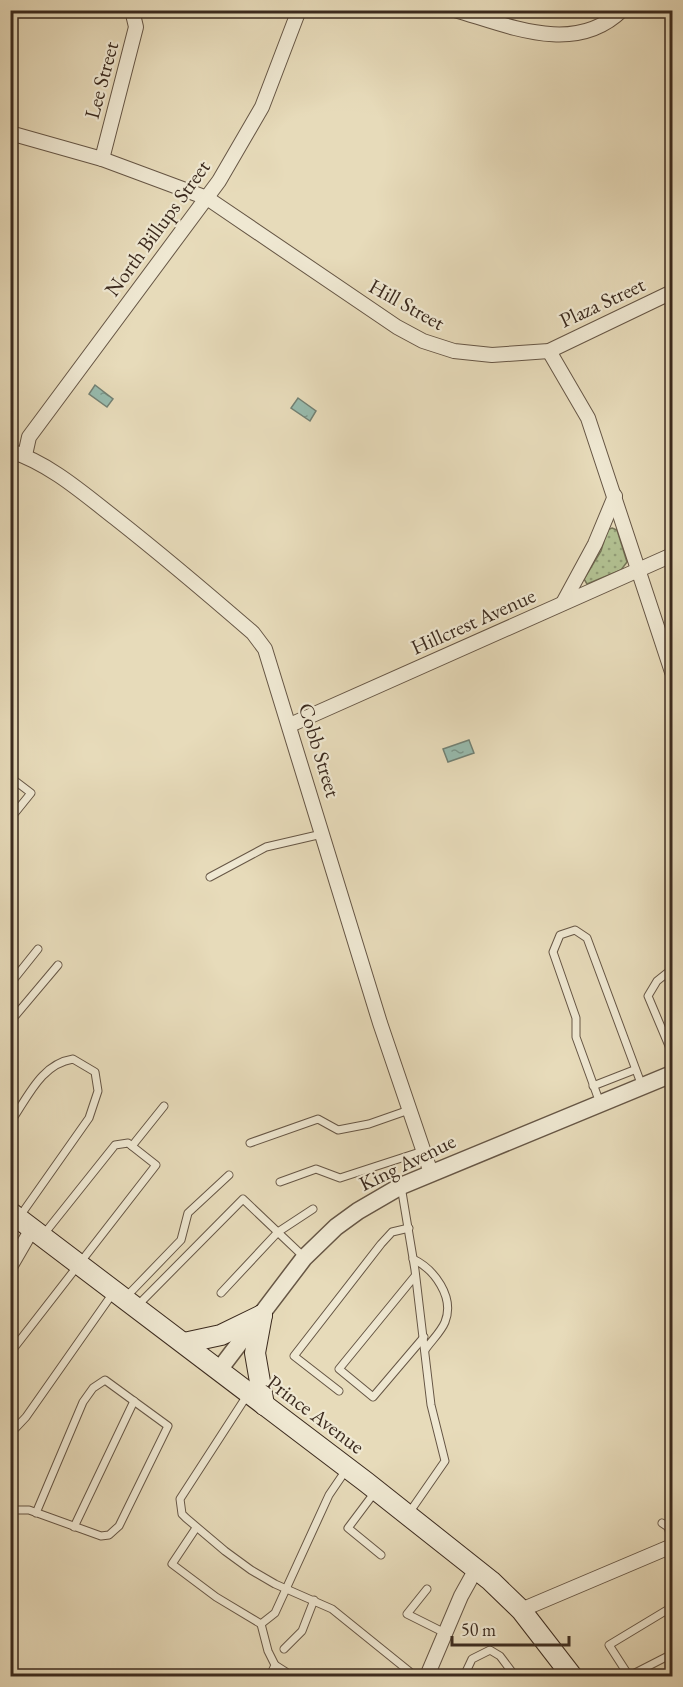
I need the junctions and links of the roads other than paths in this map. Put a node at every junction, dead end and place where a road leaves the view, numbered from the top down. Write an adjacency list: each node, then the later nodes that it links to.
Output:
1 (132, 10): 6 (street, Lee Street)
2 (299, 10): 7 (street, North Billups Street)
3 (455, 10): 4 (street)
4 (622, 10)
5 (10, 133): 6 (street, Hill Street)
6 (102, 159): 7 (street, Hill Street)
7 (207, 198): 9 (street, Hill Street); 11 (street, North Billups Street)
8 (672, 292): 9 (street, Plaza Street)
9 (549, 351): 12 (street)
10 (10, 451): 11 (street, Cobb Street)
11 (25, 455): 17 (street, Cobb Street)
12 (615, 496): 14 (street); 15 (street)
13 (672, 555): 14 (street, Hillcrest Avenue)
14 (640, 569): 15 (street, Hillcrest Avenue); 16 (street)
15 (563, 603): 17 (street, Hillcrest Avenue)
16 (672, 672)
17 (290, 724): 20 (street, Cobb Street)
18 (10, 777): 19 (lane)
19 (10, 819)
20 (324, 834): 21 (lane); 34 (street, Cobb Street)
21 (210, 877)
22 (38, 949): 25 (lane)
23 (58, 965): 26 (lane)
24 (672, 969): 27 (lane)
25 (10, 984)
26 (10, 1022)
27 (672, 1053)
28 (634, 1070): 30 (lane); 30 (lane); 31 (lane)
29 (672, 1074): 31 (street, King Avenue)
30 (593, 1086): 32 (lane)
31 (642, 1086): 32 (street, King Avenue)
32 (600, 1103): 39 (street, King Avenue)
33 (164, 1106): 37 (lane)
34 (410, 1110): 36 (lane); 38 (street, Cobb Street)
35 (10, 1123): 44 (lane)
36 (250, 1143)
37 (132, 1146): 44 (lane); 49 (lane)
38 (423, 1151): 39 (street, Cobb Street); 41 (lane)
39 (431, 1173): 42 (street, King Avenue)
40 (230, 1175): 53 (lane)
41 (280, 1182)
42 (401, 1186): 45 (lane); 47 (street, King Avenue)
43 (313, 1209): 46 (lane)
44 (26, 1224): 49 (main road, Prince Avenue); 50 (street)
45 (409, 1228): 48 (lane); 60 (lane)
46 (278, 1232): 47 (lane); 52 (lane); 53 (lane)
47 (304, 1258): 54 (street, King Avenue)
48 (413, 1259): 51 (lane); 57 (lane)
49 (79, 1264): 53 (main road, Prince Avenue); 58 (lane)
50 (10, 1267)
51 (415, 1276): 55 (lane); 55 (lane)
52 (221, 1293)
53 (125, 1299): 56 (main road, Prince Avenue); 63 (lane)
54 (262, 1315): 56 (main road); 59 (street, King Avenue); 61 (main road)
55 (424, 1337): 57 (lane)
56 (184, 1343): 59 (main road, Prince Avenue)
57 (425, 1350): 68 (lane)
58 (10, 1353)
59 (219, 1370): 61 (main road, Prince Avenue)
60 (339, 1391)
61 (256, 1400): 64 (main road, Prince Avenue); 71 (lane)
62 (134, 1401): 67 (lane); 70 (lane); 70 (lane)
63 (10, 1434)
64 (347, 1468): 65 (main road, Prince Avenue); 76 (lane)
65 (377, 1491): 68 (main road, Prince Avenue); 74 (lane)
66 (10, 1510): 67 (lane)
67 (36, 1513): 70 (lane)
68 (408, 1515): 75 (main road, Prince Avenue)
69 (672, 1517): 72 (lane)
70 (74, 1527)
71 (196, 1528): 76 (lane); 81 (lane)
72 (672, 1540)
73 (672, 1546): 80 (street)
74 (381, 1555)
75 (476, 1569): 80 (main road, Prince Avenue); 82 (street)
76 (286, 1588): 78 (lane); 81 (lane)
77 (426, 1589): 82 (lane)
78 (314, 1600): 83 (lane); 88 (lane)
79 (672, 1607): 84 (lane)
80 (522, 1610): 92 (main road, Prince Avenue)
81 (261, 1624): 85 (lane)
82 (445, 1633): 89 (street)
83 (284, 1649)
84 (672, 1654)
85 (275, 1665): 86 (lane); 87 (lane)
86 (286, 1672)
87 (270, 1677)
88 (415, 1677)
89 (427, 1677)
90 (464, 1677): 91 (lane)
91 (515, 1677)
92 (572, 1677)

